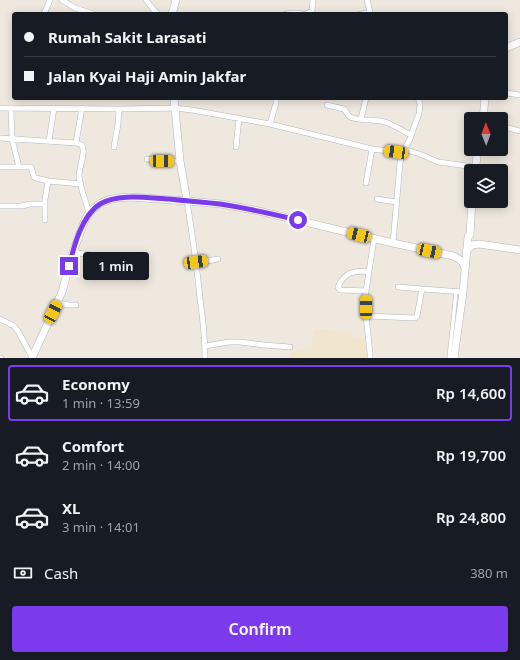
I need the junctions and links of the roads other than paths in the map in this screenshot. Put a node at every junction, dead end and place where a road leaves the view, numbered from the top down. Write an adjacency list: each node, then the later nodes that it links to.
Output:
1 (50, 0): 7 (street)
2 (146, 0): 9 (street)
3 (176, 0): 10 (main road)
4 (313, 0): 11 (street)
5 (367, 0): 12 (street)
6 (64, 1): 8 (street)
7 (45, 12)
8 (88, 12)
9 (156, 12)
10 (173, 12)
11 (309, 12)
12 (370, 12)
13 (520, 42): 14 (main road)
14 (508, 47)
15 (508, 94): 16 (street)
16 (520, 95)
17 (174, 100): 27 (main road)
18 (276, 100): 32 (street)
19 (366, 100): 31 (street)
20 (419, 100): 35 (street)
21 (485, 100): 29 (main road)
22 (327, 104): 31 (street)
23 (0, 108): 24 (street)
24 (10, 108): 25 (street); 37 (street)
25 (54, 108): 26 (street); 38 (street)
26 (82, 108): 28 (street); 39 (street)
27 (174, 108): 28 (street); 30 (street); 45 (main road)
28 (119, 109): 40 (street)
29 (484, 112)
30 (239, 118): 32 (street); 41 (street)
31 (361, 119): 35 (street)
32 (270, 124): 42 (street)
33 (508, 128): 34 (street)
34 (520, 131)
35 (411, 135): 43 (street)
36 (0, 138): 37 (street)
37 (12, 138): 38 (street); 47 (street)
38 (49, 141): 39 (street)
39 (76, 143): 51 (street)
40 (114, 147)
41 (236, 147)
42 (372, 149): 43 (street); 50 (street)
43 (403, 152): 48 (street); 54 (street)
44 (147, 159): 45 (street)
45 (180, 161): 53 (main road)
46 (0, 167): 47 (street)
47 (19, 167): 49 (street)
48 (464, 167)
49 (48, 181): 51 (street); 55 (street)
50 (366, 183)
51 (81, 184): 58 (street)
52 (377, 199): 54 (street)
53 (187, 201): 58 (main road); 61 (main road); 70 (street)
54 (396, 202): 62 (street)
55 (45, 204): 56 (street); 59 (street)
56 (0, 206)
57 (472, 208): 60 (main road)
58 (90, 213): 66 (main road)
59 (45, 220)
60 (470, 235): 63 (main road); 64 (main road)
61 (374, 239): 62 (main road); 72 (street)
62 (393, 243): 67 (main road)
63 (479, 244): 64 (main road); 65 (main road)
64 (467, 249): 67 (main road); 71 (main road)
65 (520, 250)
66 (73, 252): 68 (street); 77 (main road)
67 (453, 256): 71 (main road)
68 (114, 259)
69 (218, 259): 70 (street)
70 (196, 262): 81 (street)
71 (466, 268): 76 (main road)
72 (369, 271): 75 (street); 75 (street)
73 (398, 287): 74 (street)
74 (422, 289): 76 (street); 79 (street)
75 (366, 291): 79 (street)
76 (459, 292): 86 (street); 87 (main road)
77 (58, 303): 78 (street); 83 (main road)
78 (76, 305)
79 (366, 316): 85 (street)
80 (0, 319): 83 (street)
81 (205, 346): 82 (street); 84 (street)
82 (287, 347)
83 (32, 358)
84 (205, 358)
85 (370, 358)
86 (449, 358)
87 (454, 358)

